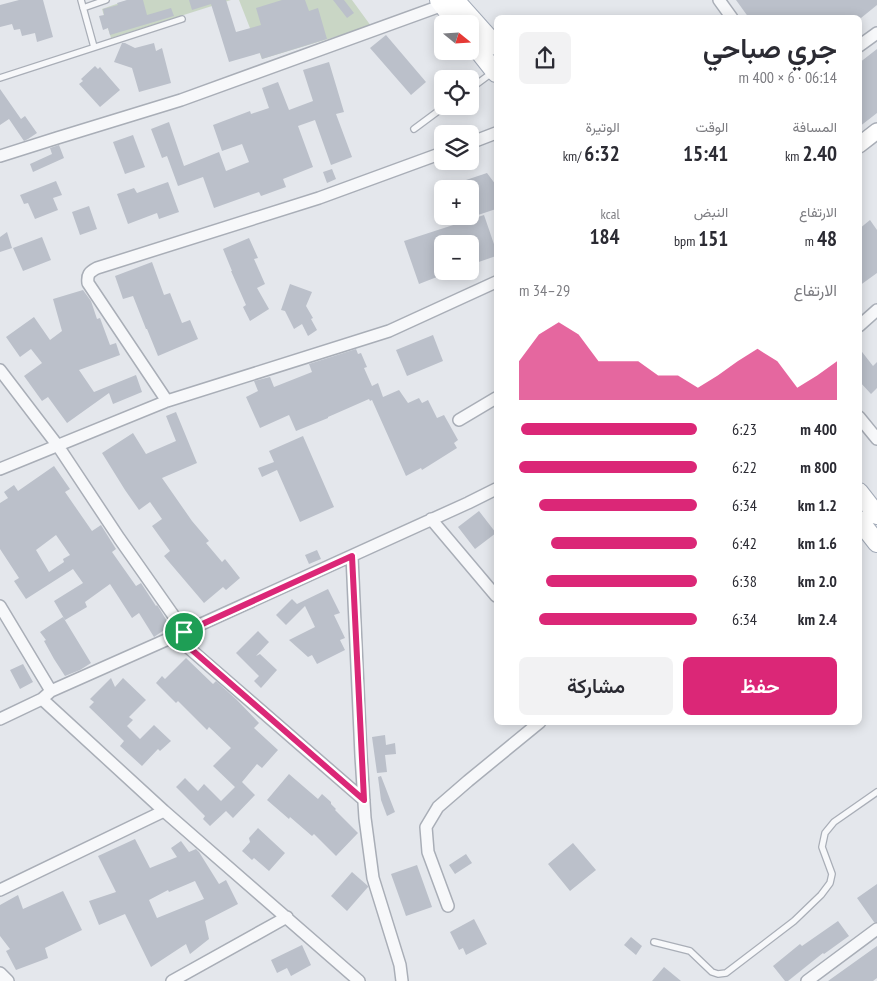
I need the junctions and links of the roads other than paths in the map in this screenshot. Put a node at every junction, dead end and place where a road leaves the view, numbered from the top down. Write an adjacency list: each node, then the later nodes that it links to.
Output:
1 (81, 0): 5 (lane)
2 (106, 0): 5 (lane)
3 (719, 0): 7 (street)
4 (446, 2): 6 (main road); 10 (main road); 24 (street)
5 (83, 8): 12 (lane)
6 (452, 15)
7 (730, 15)
8 (182, 19): 12 (lane)
9 (877, 33): 11 (street)
10 (494, 44)
11 (862, 44)
12 (94, 47): 16 (lane)
13 (479, 52): 14 (main road)
14 (494, 71)
15 (494, 73): 17 (lane)
16 (0, 78)
17 (479, 82)
18 (434, 114): 19 (lane)
19 (414, 129)
20 (877, 131): 23 (main road)
21 (494, 134): 22 (street)
22 (479, 139)
23 (862, 143)
24 (0, 156)
25 (434, 156): 31 (street)
26 (494, 283): 31 (street)
27 (877, 310): 28 (street)
28 (862, 323)
29 (0, 370): 35 (street)
30 (494, 399): 32 (street)
31 (167, 401): 35 (street)
32 (459, 420)
33 (862, 421): 34 (street)
34 (877, 439)
35 (58, 446): 36 (street); 45 (street)
36 (0, 469)
37 (494, 489): 40 (street)
38 (862, 501): 39 (main road)
39 (867, 515): 41 (main road)
40 (431, 519): 42 (street); 43 (street)
41 (877, 543)
42 (352, 556): 45 (street); 50 (street)
43 (494, 594)
44 (0, 606): 46 (street)
45 (180, 634): 46 (street); 50 (street)
46 (46, 695): 47 (street); 51 (street)
47 (0, 719)
48 (536, 725): 53 (street)
49 (877, 792): 56 (lane)
50 (364, 800): 61 (street)
51 (164, 811): 52 (street); 54 (street)
52 (0, 890)
53 (448, 906)
54 (287, 918): 59 (street); 60 (street)
55 (876, 930): 62 (street)
56 (654, 942)
57 (0, 973): 58 (street)
58 (8, 981)
59 (172, 981)
60 (359, 981)
61 (402, 981)
62 (807, 981)

